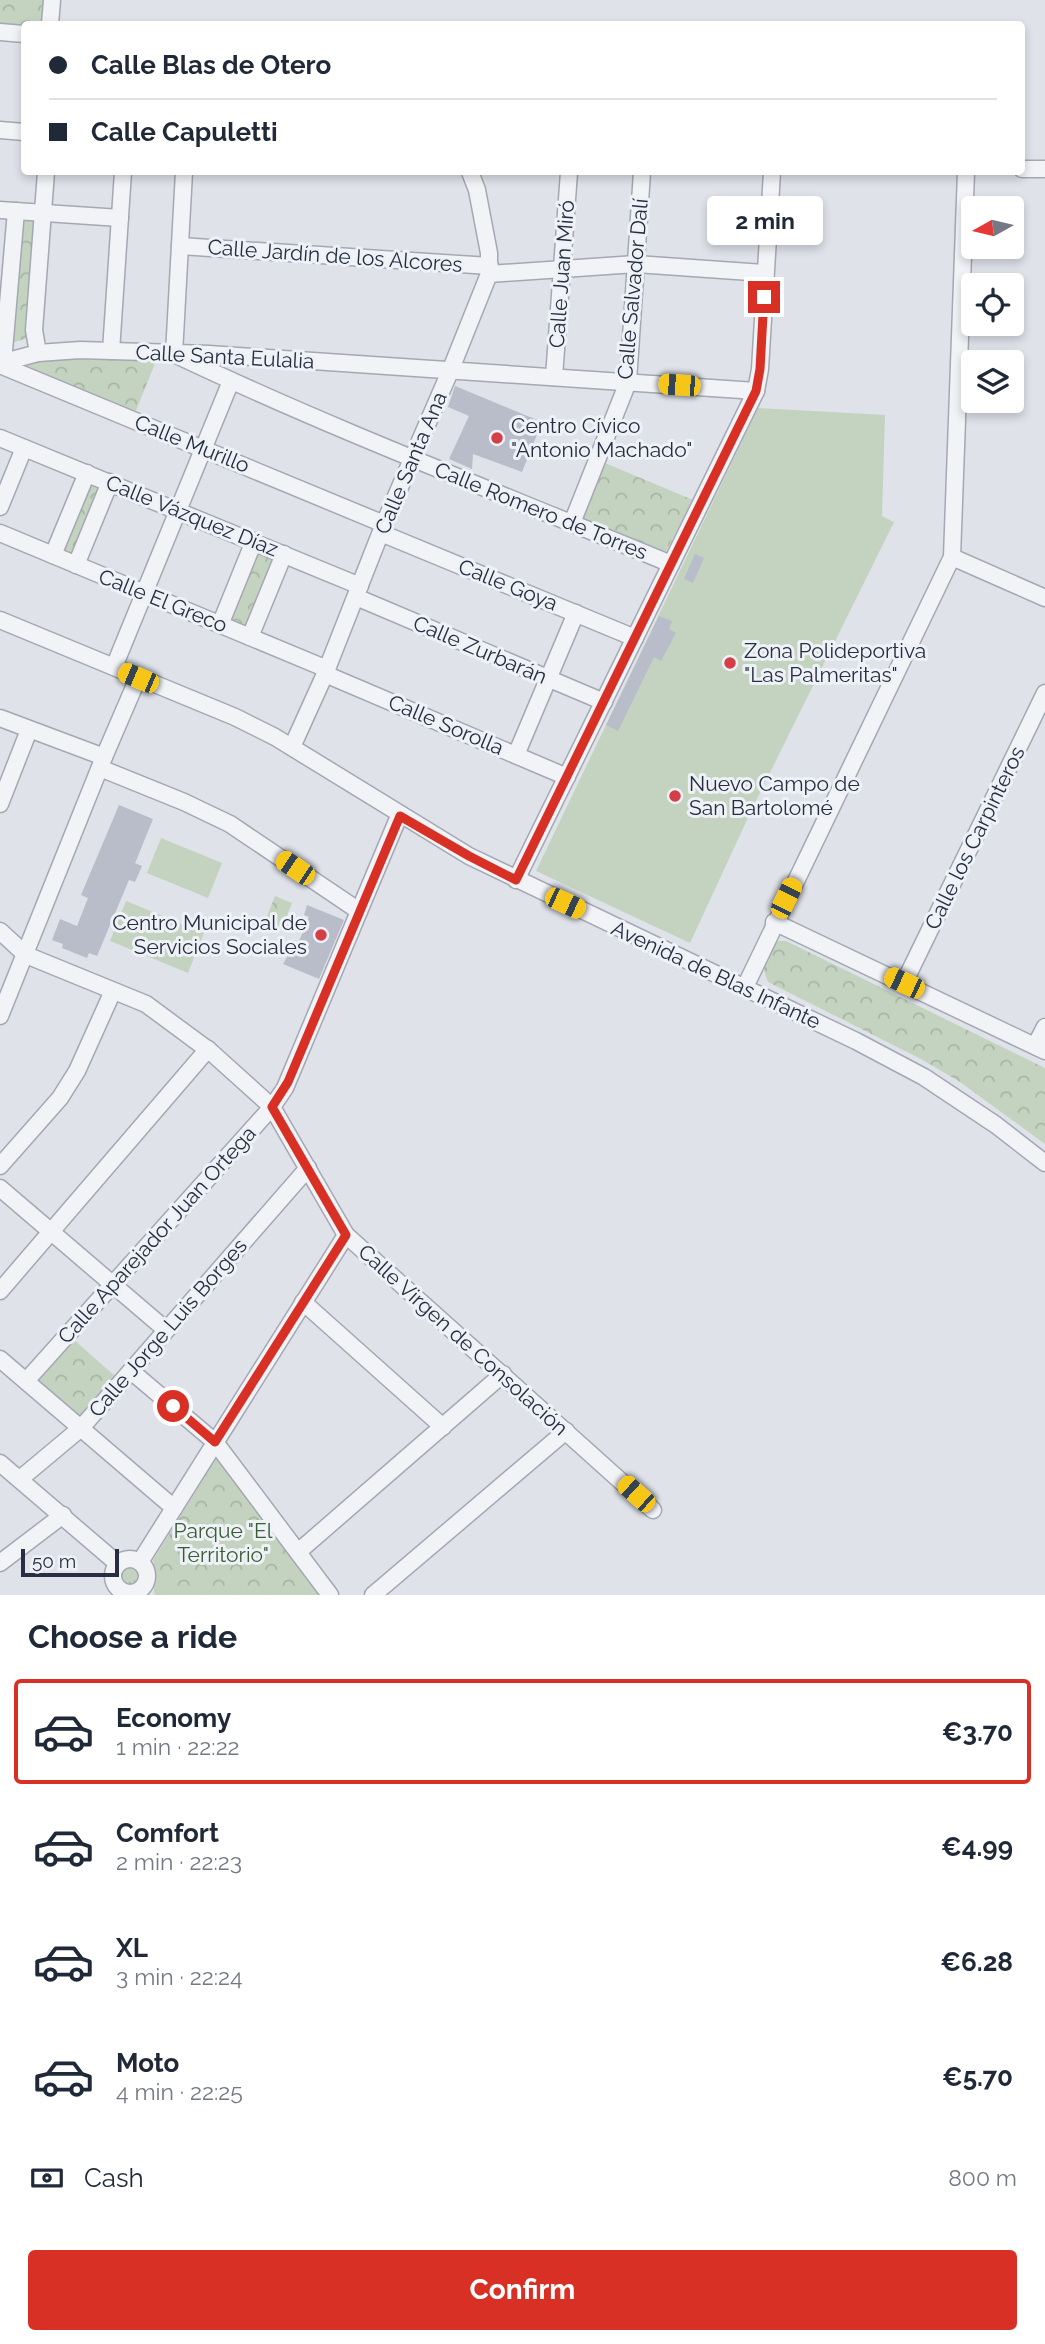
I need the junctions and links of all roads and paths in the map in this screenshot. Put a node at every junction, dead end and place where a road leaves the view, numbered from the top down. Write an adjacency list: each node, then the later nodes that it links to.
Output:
1 (52, 0): 2 (street)
2 (50, 21)
3 (0, 32): 4 (street)
4 (21, 34)
5 (0, 130): 6 (street)
6 (21, 132)
7 (1025, 169): 8 (street)
8 (1045, 169)
9 (46, 175): 18 (street)
10 (123, 175): 19 (street)
11 (184, 175): 20 (street)
12 (471, 175): 22 (street)
13 (569, 175): 23 (street, Calle Juan Miró)
14 (642, 175): 21 (street, Calle Salvador Dalí)
15 (772, 175): 24 (street)
16 (966, 175): 49 (street)
17 (8, 211): 18 (street); 25 (street)
18 (43, 213): 19 (street); 27 (street)
19 (120, 218): 26 (street)
20 (180, 246): 22 (street, Calle Jardín de los Alcores); 28 (street)
21 (636, 264): 23 (street, Calle Jardín de los Alcores); 24 (street, Calle Jardín de los Alcores); 33 (street, Calle Salvador Dalí)
22 (489, 270): 23 (street, Calle Jardín de los Alcores); 30 (street, Calle Santa Ana)
23 (563, 270): 31 (street, Calle Juan Miró)
24 (765, 273): 34 (street)
25 (5, 285): 29 (street)
26 (111, 351): 27 (street, Calle Santa Eulalia); 28 (street, Calle Santa Eulalia)
27 (38, 353): 29 (street, Calle Santa Eulalia)
28 (174, 354): 30 (street, Calle Santa Eulalia); 32 (street, Calle Romero de Torres)
29 (1, 363): 37 (street, Calle Murillo)
30 (451, 369): 31 (street, Calle Santa Eulalia); 38 (street, Calle Santa Ana)
31 (554, 377): 33 (street, Calle Santa Eulalia)
32 (230, 381): 37 (street); 38 (street, Calle Romero de Torres)
33 (628, 382): 34 (street, Calle Santa Eulalia); 43 (street, Calle Salvador Dalí)
34 (756, 391): 50 (street)
35 (0, 438): 36 (street, Calle Vázquez Díaz)
36 (24, 448): 39 (street, Calle Vázquez Díaz); 41 (street)
37 (203, 448): 42 (street); 44 (street, Calle Murillo)
38 (412, 459): 43 (street, Calle Romero de Torres); 44 (street, Calle Santa Ana)
39 (87, 473): 40 (street, Calle Vázquez Díaz); 48 (street)
40 (110, 482): 42 (street, Calle Vázquez Díaz); 51 (street)
41 (0, 507)
42 (178, 510): 46 (street, Calle Vázquez Díaz); 53 (street)
43 (572, 523): 50 (street, Calle Romero de Torres)
44 (382, 529): 52 (street, Calle Santa Ana); 55 (street, Calle Goya)
45 (0, 533): 48 (street, Calle El Greco)
46 (254, 541): 47 (street, Calle Vázquez Díaz); 57 (street)
47 (284, 554): 52 (street, Calle Vázquez Díaz); 58 (street)
48 (53, 555): 51 (street, Calle El Greco)
49 (952, 557): 54 (street); 76 (street)
50 (671, 564): 59 (street)
51 (76, 565): 53 (street, Calle El Greco)
52 (358, 591): 61 (street, Calle Santa Ana); 63 (street, Calle Zurbarán)
53 (143, 594): 57 (street, Calle El Greco); 60 (street)
54 (1045, 598)
55 (576, 613): 59 (street, Calle Goya); 63 (street)
56 (0, 620): 60 (street, Avenida de Blas Infante)
57 (220, 625): 58 (street, Calle El Greco)
58 (250, 637): 61 (street, Calle El Greco)
59 (635, 638): 65 (street)
60 (114, 667): 62 (street, Avenida de Blas Infante)
61 (326, 672): 68 (street, Calle Santa Ana); 69 (street, Calle Sorolla)
62 (138, 678): 68 (street, Avenida de Blas Infante); 70 (street)
63 (548, 680): 65 (street, Calle Zurbarán); 69 (street)
64 (1045, 693): 79 (street, Calle los Carpinteros)
65 (604, 702): 71 (street)
66 (0, 718): 67 (street)
67 (29, 730): 70 (street); 72 (street)
68 (292, 747): 73 (street, Avenida de Blas Infante)
69 (516, 755): 71 (street, Calle Sorolla)
70 (102, 762): 75 (street); 78 (street)
71 (567, 777): 74 (street)
72 (1, 801)
73 (400, 816): 74 (street, Avenida de Blas Infante); 75 (street, Calle Aparejador Juan Ortega)
74 (516, 880): 80 (street, Avenida de Blas Infante)
75 (359, 911): 86 (street, Calle Aparejador Juan Ortega)
76 (774, 922): 79 (street); 80 (street)
77 (0, 932): 78 (street, Calle Virgen de Consolación)
78 (26, 955): 81 (street, Calle Virgen de Consolación); 82 (street)
79 (904, 983): 85 (street)
80 (745, 987): 87 (street, Avenida de Blas Infante)
81 (113, 991): 84 (street, Calle Virgen de Consolación); 88 (street)
82 (0, 1016)
83 (1045, 1027): 85 (street)
84 (208, 1049): 86 (street, Calle Virgen de Consolación); 91 (street)
85 (1040, 1049)
86 (272, 1107): 89 (street, Calle Virgen de Consolación); 93 (street, Calle Aparejador Juan Ortega)
87 (1045, 1163)
88 (0, 1166)
89 (308, 1168): 92 (street, Calle Virgen de Consolación); 96 (street, Calle Jorge Luis Borges)
90 (0, 1188): 91 (street)
91 (50, 1232): 93 (street); 94 (street)
92 (346, 1235): 95 (street); 99 (street, Calle Virgen de Consolación)
93 (113, 1284): 96 (street); 100 (street, Calle Aparejador Juan Ortega)
94 (0, 1291)
95 (303, 1302): 101 (street); 104 (street)
96 (166, 1329): 98 (street, Calle Jorge Luis Borges)
97 (0, 1359): 100 (street)
98 (131, 1371): 102 (street, Calle Jorge Luis Borges); 104 (street)
99 (503, 1374): 101 (street); 103 (street, Calle Virgen de Consolación)
100 (26, 1381): 102 (street)
101 (443, 1427): 110 (street)
102 (82, 1428): 106 (street, Calle Jorge Luis Borges); 107 (street)
103 (566, 1431): 108 (street, Calle Virgen de Consolación); 117 (street)
104 (215, 1442): 107 (street); 110 (street)
105 (0, 1463): 106 (street)
106 (20, 1479): 109 (street)
107 (174, 1508): 111 (street)
108 (653, 1510)
109 (63, 1515): 112 (street); 113 (street)
110 (298, 1552): 116 (street)
111 (140, 1562): 113 (street); 115 (street)
112 (0, 1563)
113 (118, 1564): 114 (street)
114 (118, 1592): 115 (street)
115 (142, 1592)
116 (330, 1595)
117 (373, 1595)

